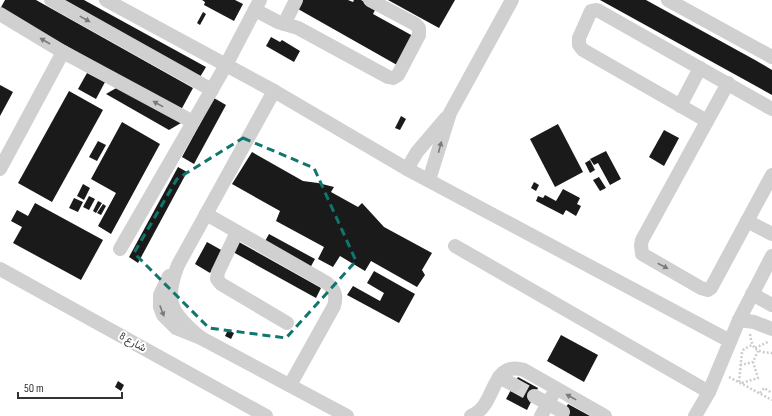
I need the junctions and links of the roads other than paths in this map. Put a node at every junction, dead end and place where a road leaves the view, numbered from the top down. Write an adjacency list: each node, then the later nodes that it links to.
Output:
1 (51, 0): 15 (street, one-way to 15)
2 (106, 0): 12 (street)
3 (296, 0): 9 (street)
4 (370, 0): 9 (street)
5 (512, 0): 19 (street)
6 (668, 0): 11 (street)
7 (257, 5): 9 (street); 12 (street)
8 (0, 14): 10 (street, one-way to 8)
9 (284, 24)
10 (63, 52): 21 (street, one-way to 10); 22 (street)
11 (772, 58)
12 (226, 65): 15 (street); 16 (street)
13 (700, 68): 14 (street); 17 (street); 17 (street)
14 (728, 83): 18 (street); 20 (street)
15 (212, 90): 21 (street)
16 (274, 91): 23 (street); 26 (street)
17 (680, 106): 20 (street)
18 (772, 109)
19 (450, 113): 23 (street); 25 (street, one-way to 19)
20 (707, 121): 27 (street, one-way to 27)
21 (193, 122): 31 (street)
22 (0, 169)
23 (407, 169): 25 (street)
24 (772, 175): 27 (street)
25 (430, 180): 39 (street)
26 (206, 214): 28 (street); 41 (street)
27 (747, 221): 29 (street)
28 (238, 232): 37 (street); 41 (street)
29 (772, 234)
30 (455, 246): 44 (street)
31 (120, 249)
32 (772, 256): 34 (street)
33 (0, 268): 48 (street, شارع 8)
34 (752, 294): 35 (street); 36 (street)
35 (772, 305)
36 (743, 321): 38 (street); 39 (street)
37 (287, 323)
38 (771, 335)
39 (730, 341): 44 (street)
40 (499, 377): 42 (street); 43 (street); 50 (street)
41 (290, 385): 49 (street)
42 (514, 385)
43 (556, 388): 46 (street); 52 (street, one-way to 43)
44 (709, 392): 53 (street)
45 (534, 396): 46 (street)
46 (547, 404): 47 (street); 51 (street)
47 (563, 412)
48 (266, 416)
49 (347, 416)
50 (471, 416)
51 (541, 416)
52 (605, 416)
53 (695, 416)

